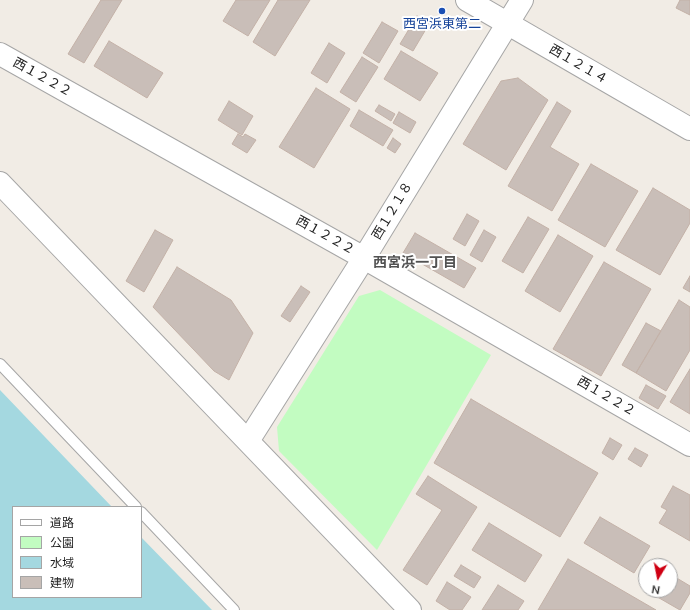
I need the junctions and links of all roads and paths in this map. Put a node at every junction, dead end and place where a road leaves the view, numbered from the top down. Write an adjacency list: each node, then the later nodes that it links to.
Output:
1 (466, 0): 3 (street, 西１２１４)
2 (522, 0): 3 (street, 西１２１８)
3 (507, 24): 5 (street, 西１２１４); 7 (street, 西１２１８)
4 (0, 54): 7 (street, 西１２２２)
5 (690, 130)
6 (0, 183): 9 (street)
7 (364, 258): 9 (street, 西１２１８); 10 (street, 西１２２２)
8 (0, 364): 11 (lane)
9 (248, 441): 14 (street)
10 (690, 446)
11 (135, 506)
12 (142, 513): 13 (lane)
13 (234, 610)
14 (410, 610)

